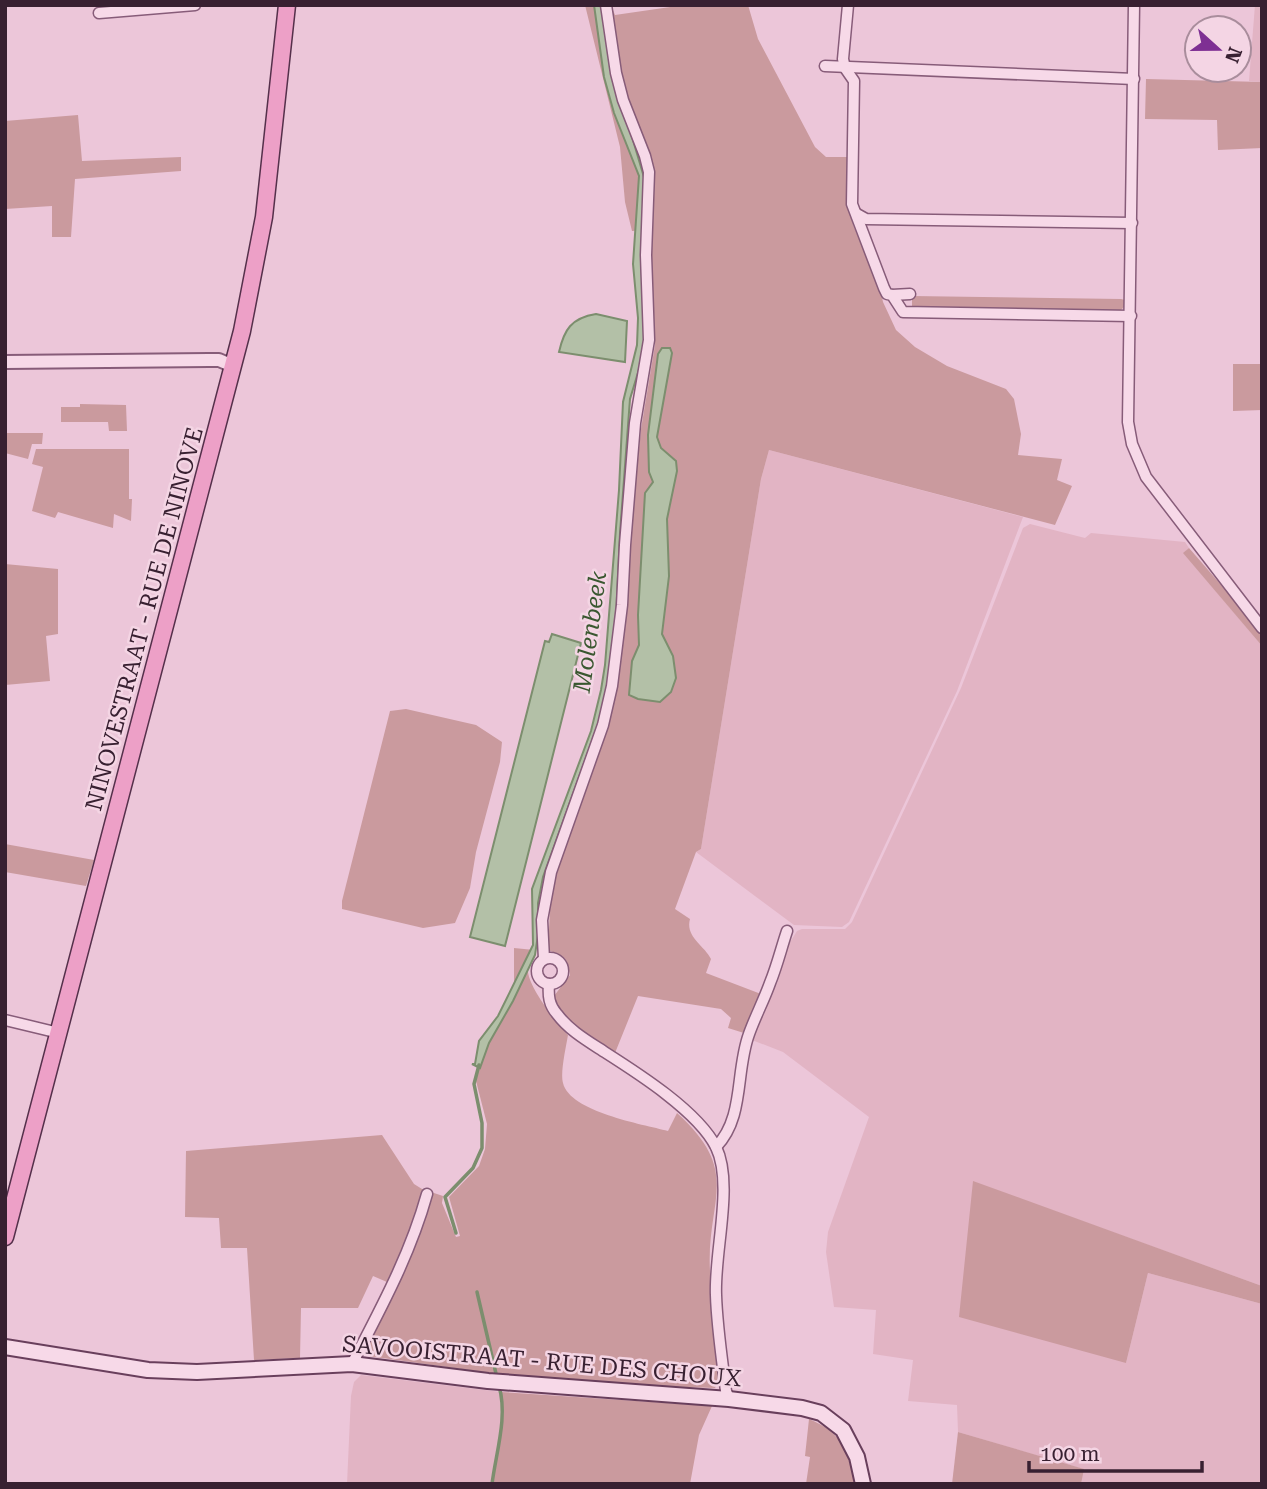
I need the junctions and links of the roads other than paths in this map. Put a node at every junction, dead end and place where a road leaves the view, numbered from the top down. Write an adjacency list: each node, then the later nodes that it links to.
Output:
1 (195, 5): 6 (street)
2 (287, 5): 16 (main road, NINOVESTRAAT - RUE DE NINOVE)
3 (606, 5): 19 (street)
4 (848, 5): 8 (street)
5 (1134, 5): 9 (street)
6 (99, 13)
7 (825, 66): 8 (street)
8 (845, 68): 9 (street); 10 (street)
9 (1134, 79): 11 (street)
10 (857, 213): 11 (street); 13 (street)
11 (1132, 223): 14 (street)
12 (910, 294): 13 (street)
13 (892, 295): 14 (street)
14 (1130, 316): 17 (street)
15 (5, 362): 16 (street)
16 (233, 366): 22 (main road, NINOVESTRAAT - RUE DE NINOVE)
17 (1262, 628)
18 (787, 931): 23 (street)
19 (544, 959): 20 (street); 20 (street)
20 (545, 983): 23 (street)
21 (5, 1020): 22 (street)
22 (59, 1033): 25 (main road, NINOVESTRAAT - RUE DE NINOVE)
23 (716, 1147): 28 (street)
24 (426, 1194): 27 (street)
25 (5, 1237)
26 (5, 1347): 27 (main road, SAVOOISTRAAT - RUE DES CHOUX)
27 (352, 1364): 28 (main road, SAVOOISTRAAT - RUE DES CHOUX)
28 (729, 1399): 29 (main road, SAVOOISTRAAT - RUE DES CHOUX)
29 (863, 1484)

